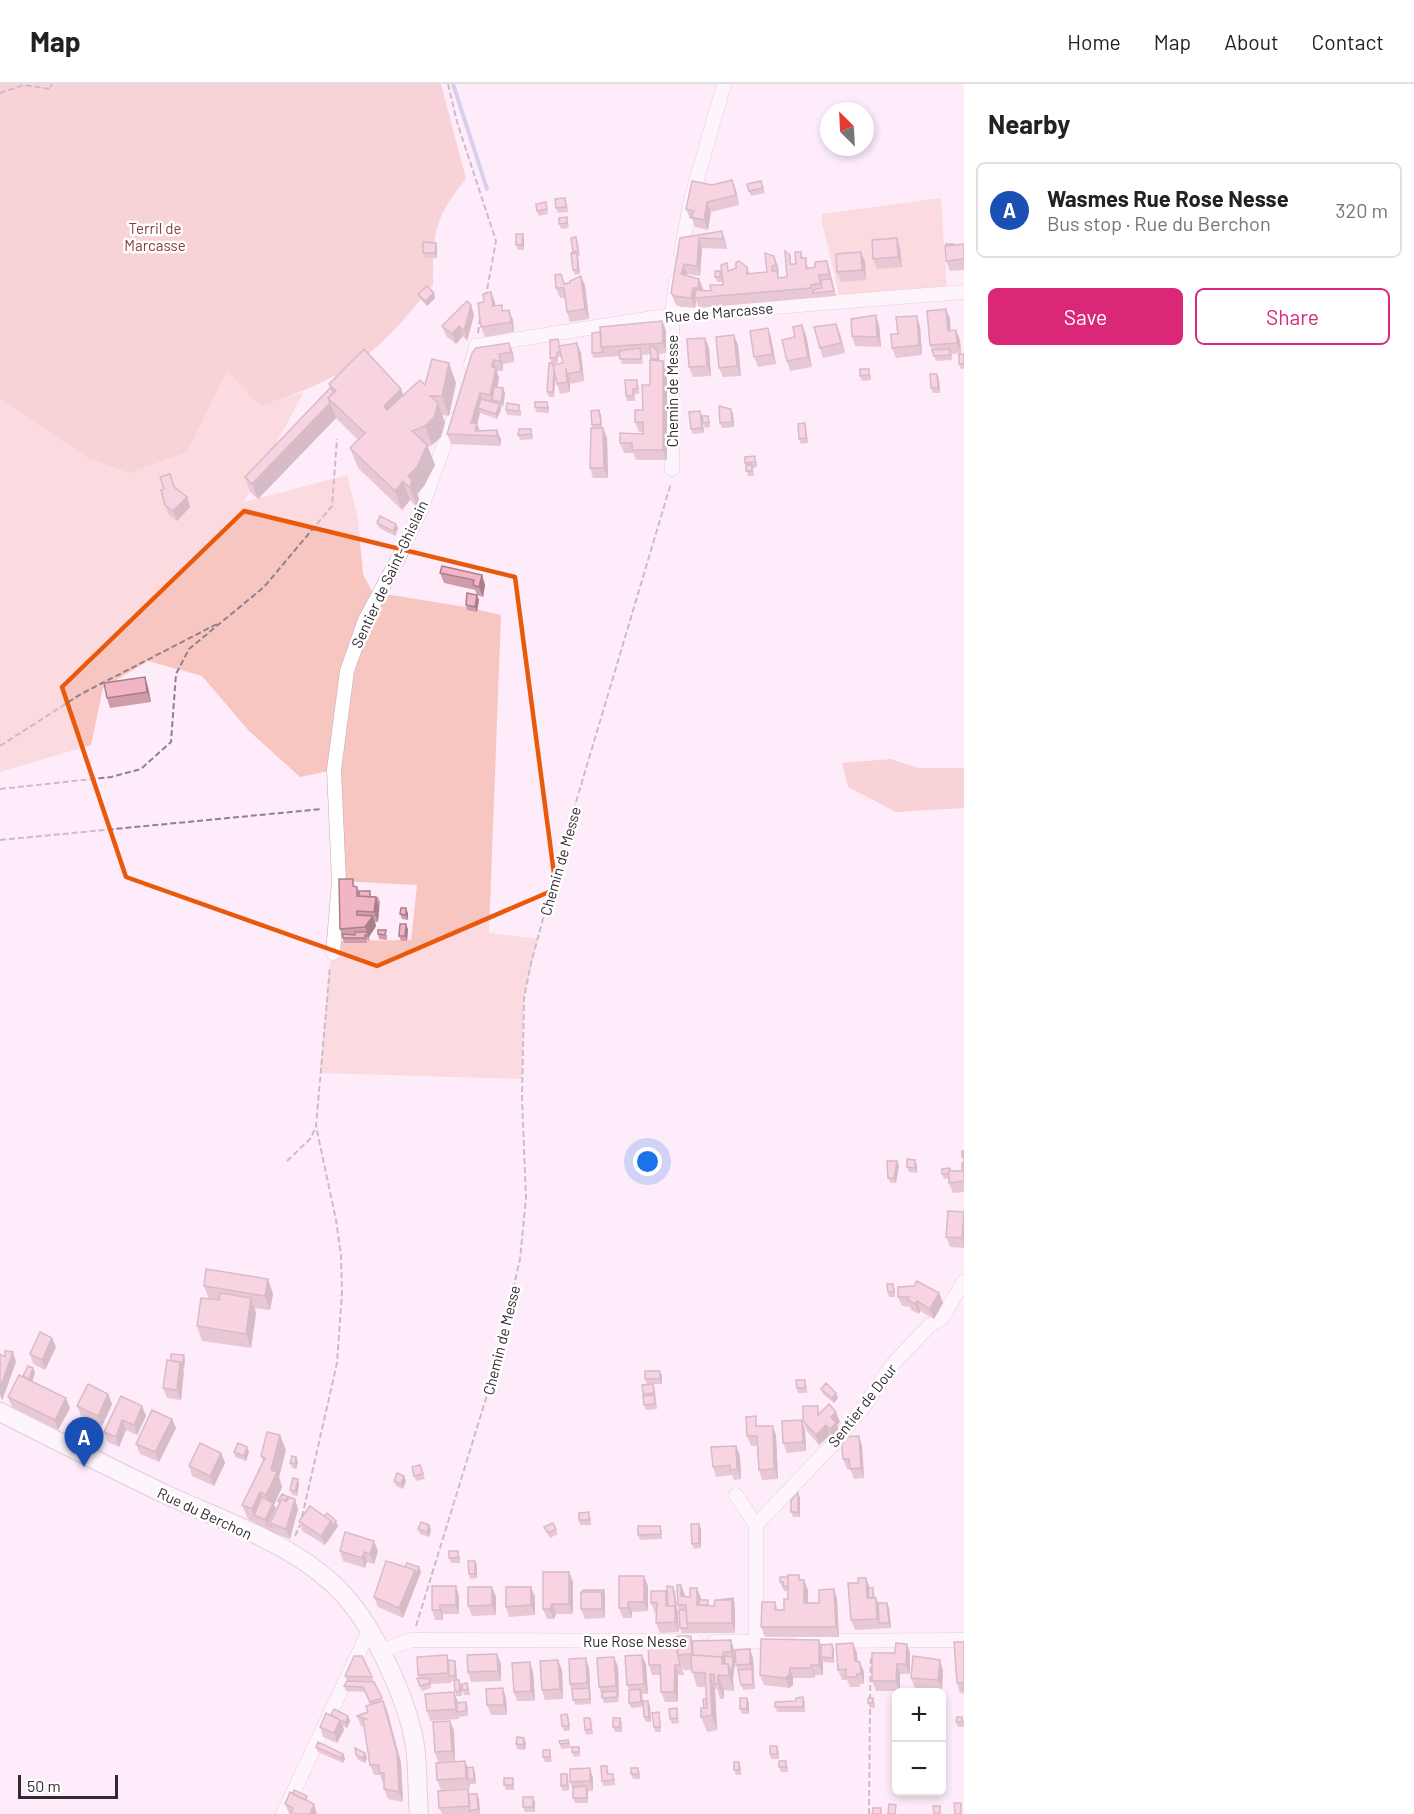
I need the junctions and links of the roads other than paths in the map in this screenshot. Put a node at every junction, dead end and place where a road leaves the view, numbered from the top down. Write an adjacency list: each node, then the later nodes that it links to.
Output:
1 (724, 84): 3 (street, Chemin de Messe)
2 (964, 292): 3 (street, Rue de Marcasse)
3 (672, 315): 4 (street, Rue de Marcasse); 6 (street, Chemin de Messe)
4 (466, 380)
5 (459, 402): 7 (street, Sentier de Saint-Ghislain)
6 (672, 469)
7 (333, 952)
8 (964, 1281): 11 (street, Sentier de Dour)
9 (0, 1412): 12 (street, Rue du Berchon)
10 (736, 1495): 11 (street)
11 (756, 1526): 14 (street)
12 (369, 1631): 15 (street, Rue du Berchon); 16 (street)
13 (964, 1640): 14 (street, Rue Rose Nesse)
14 (756, 1642): 15 (street, Rue Rose Nesse)
15 (379, 1651): 17 (street, Rue du Berchon)
16 (283, 1814)
17 (419, 1814)

